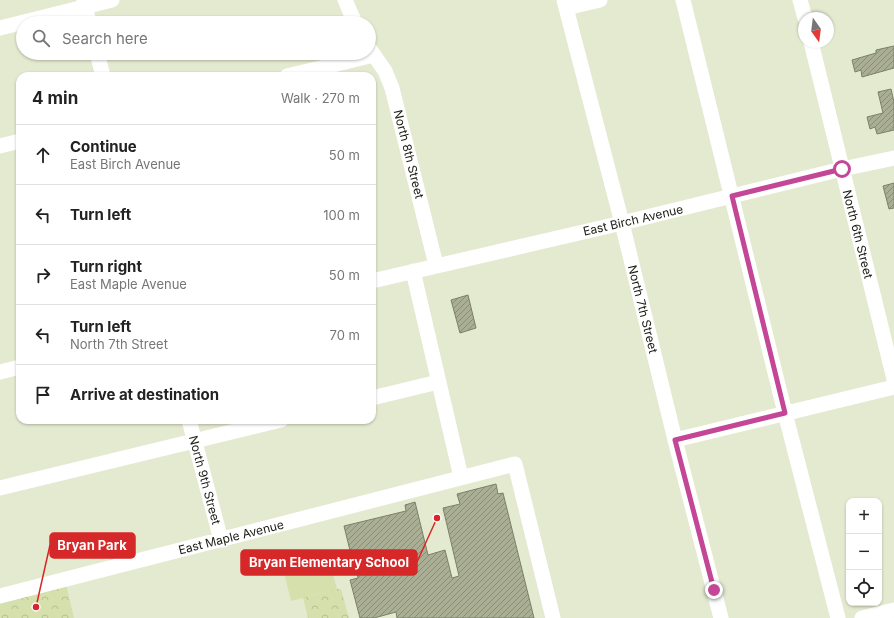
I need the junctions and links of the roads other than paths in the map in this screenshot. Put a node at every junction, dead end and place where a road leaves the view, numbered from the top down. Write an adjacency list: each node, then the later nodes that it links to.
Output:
1 (112, 0): 6 (street)
2 (345, 0): 11 (street)
3 (600, 0): 7 (street)
4 (683, 0): 24 (street)
5 (800, 0): 8 (street)
6 (84, 3): 9 (street); 10 (street)
7 (566, 4): 25 (street, North 7th Street)
8 (803, 12)
9 (40, 16)
10 (88, 16)
11 (352, 16)
12 (16, 23): 13 (street)
13 (0, 28)
14 (812, 48): 23 (street, North 6th Street)
15 (376, 57): 26 (street, North 8th Street)
16 (99, 60): 18 (street)
17 (342, 60): 19 (street)
18 (102, 72)
19 (301, 72)
20 (16, 142): 21 (street)
21 (0, 146)
22 (894, 158): 23 (street, East Birch Avenue)
23 (842, 169): 24 (street, East Birch Avenue); 31 (street, North 6th Street)
24 (732, 196): 25 (street, East Birch Avenue); 35 (street)
25 (622, 223): 26 (street, East Birch Avenue); 38 (street, North 7th Street)
26 (436, 265): 27 (street, East Birch Avenue)
27 (413, 271): 28 (street, East Birch Avenue); 32 (street)
28 (376, 280)
29 (16, 368): 30 (street)
30 (0, 372)
31 (894, 378)
32 (438, 382): 34 (street); 40 (street)
33 (894, 387): 35 (street)
34 (376, 397)
35 (785, 413): 38 (street); 47 (street)
36 (190, 424): 39 (street, North 9th Street)
37 (265, 424): 39 (street)
38 (675, 440): 46 (street, North 7th Street)
39 (195, 441): 41 (street); 42 (street, North 9th Street)
40 (461, 477): 42 (street, East Maple Avenue); 45 (street, East Maple Avenue)
41 (0, 488)
42 (220, 540): 43 (street, East Maple Avenue)
43 (0, 596)
44 (894, 610): 48 (street)
45 (553, 618)
46 (721, 618)
47 (838, 618)
48 (862, 618)

